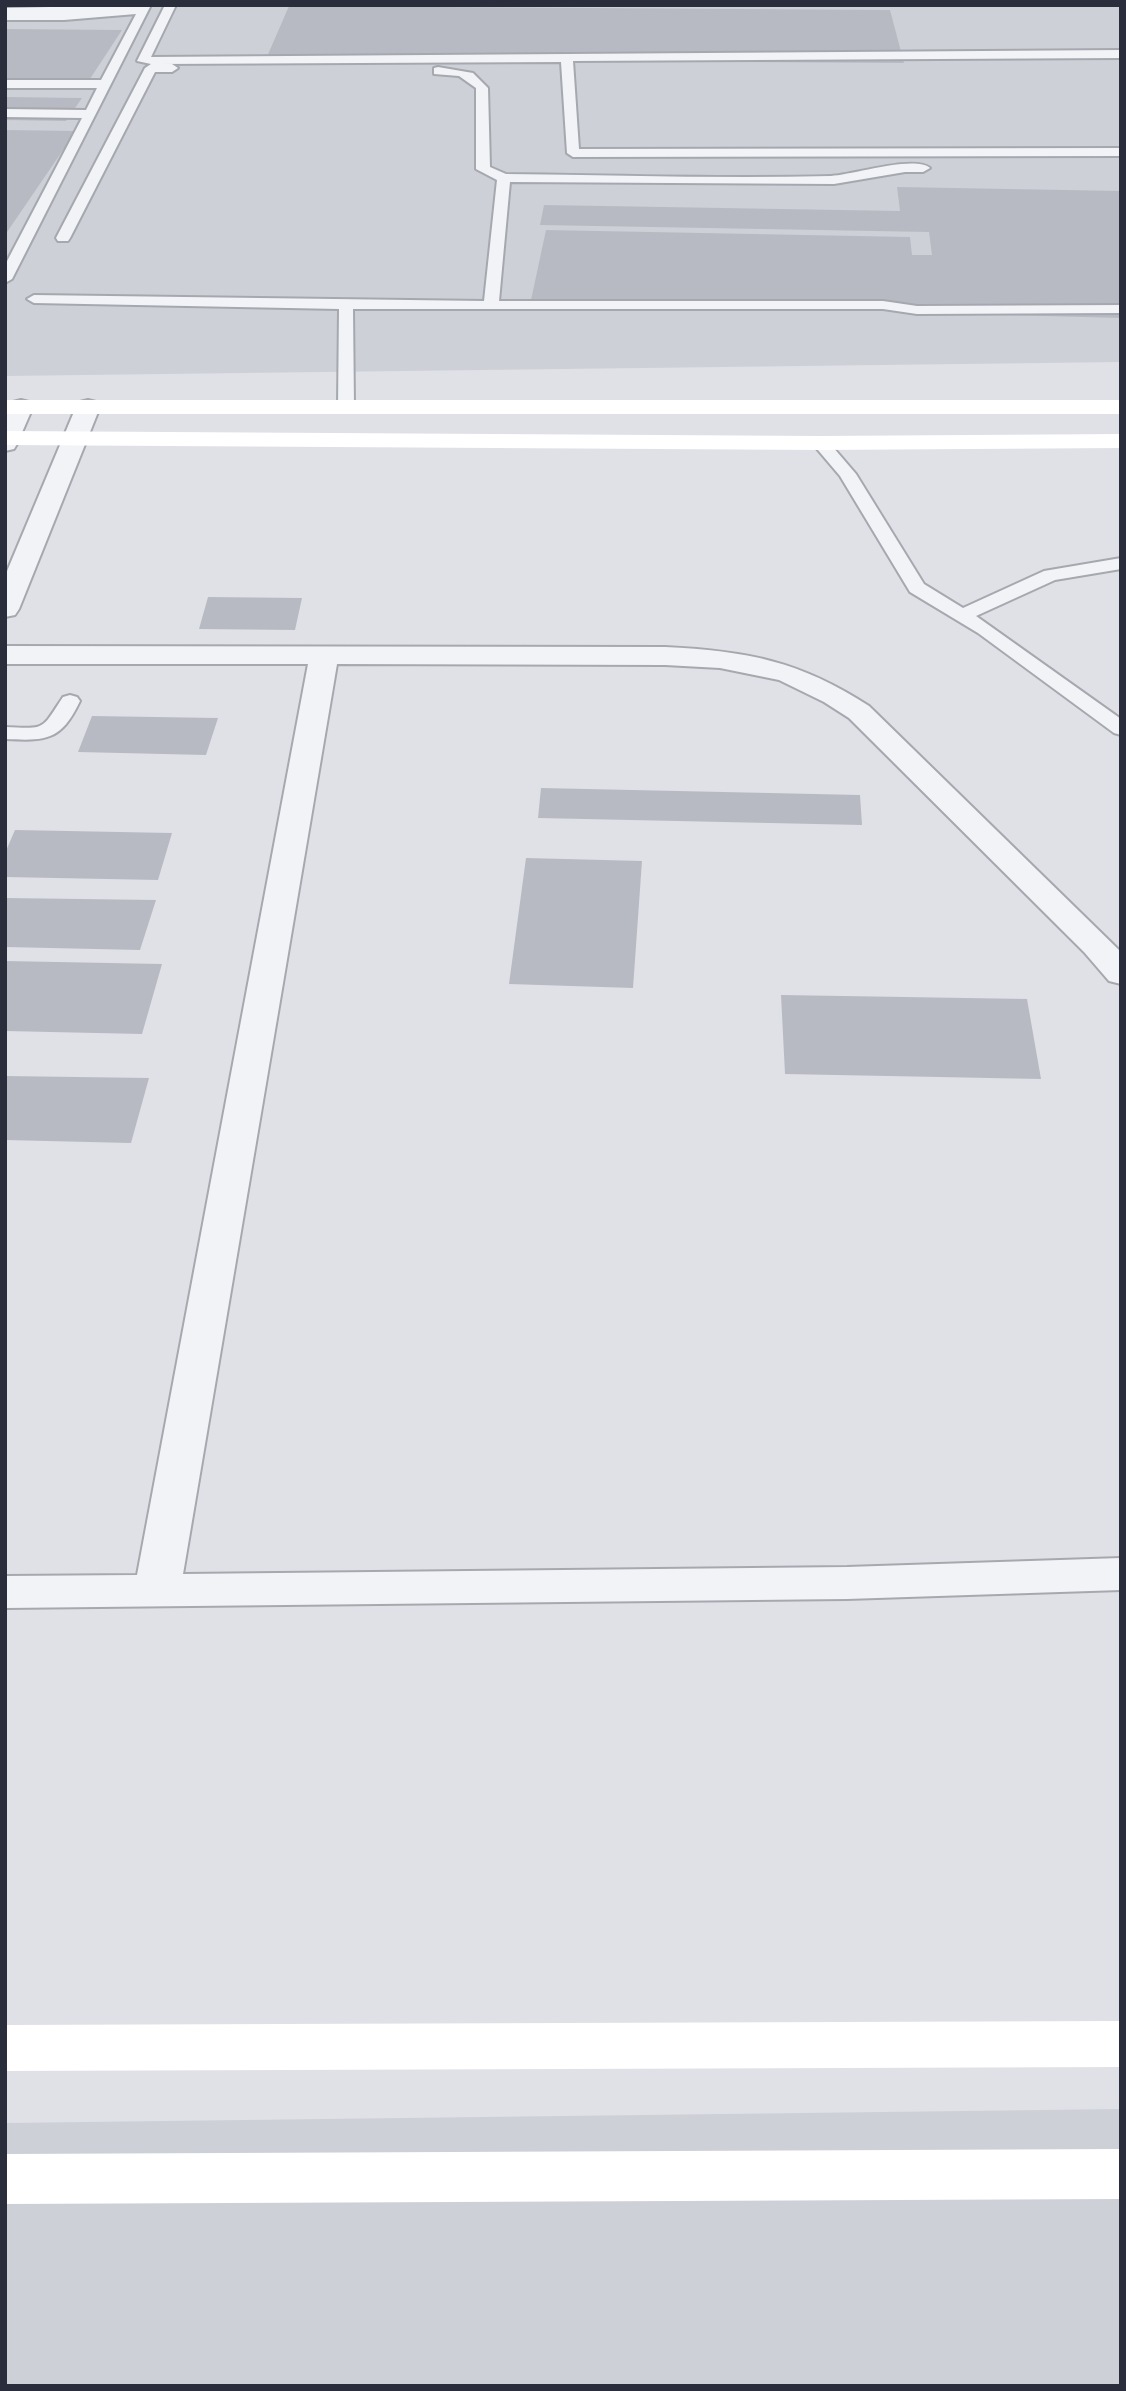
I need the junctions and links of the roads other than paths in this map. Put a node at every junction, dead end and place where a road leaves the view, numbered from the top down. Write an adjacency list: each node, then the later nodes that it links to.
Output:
1 (171, 5): 6 (lane)
2 (144, 8): 3 (lane); 4 (lane); 8 (lane)
3 (5, 11)
4 (5, 18)
5 (1121, 54): 6 (lane)
6 (567, 58): 11 (lane)
7 (5, 84): 8 (lane)
8 (105, 84): 10 (lane)
9 (5, 114): 10 (lane)
10 (90, 114): 15 (lane)
11 (1121, 152)
12 (932, 169): 13 (lane)
13 (504, 178): 14 (lane); 18 (lane)
14 (64, 238)
15 (5, 279)
16 (34, 299): 17 (lane)
17 (346, 305): 18 (lane); 21 (lane)
18 (491, 305): 19 (lane)
19 (1121, 309)
20 (298, 406): 21 (street); 24 (street); 28 (street)
21 (345, 406): 25 (street)
22 (13, 407): 23 (street); 29 (street)
23 (88, 407): 24 (street); 26 (street)
24 (197, 407): 27 (street)
25 (1121, 407)
26 (74, 438): 27 (street); 29 (street); 33 (street)
27 (209, 439): 28 (street)
28 (334, 439): 31 (street)
29 (6, 440)
30 (1121, 440): 31 (street)
31 (820, 443): 34 (lane)
32 (1121, 563): 34 (lane)
33 (5, 609)
34 (962, 615): 38 (lane)
35 (5, 654): 36 (street)
36 (324, 656): 40 (street); 42 (street)
37 (70, 701): 39 (lane)
38 (1121, 729)
39 (5, 733)
40 (1121, 974)
41 (1121, 1574): 42 (street)
42 (157, 1590): 43 (street)
43 (5, 1592)
44 (1121, 2044): 45 (street)
45 (5, 2048)
46 (1121, 2174): 47 (street)
47 (5, 2179)

